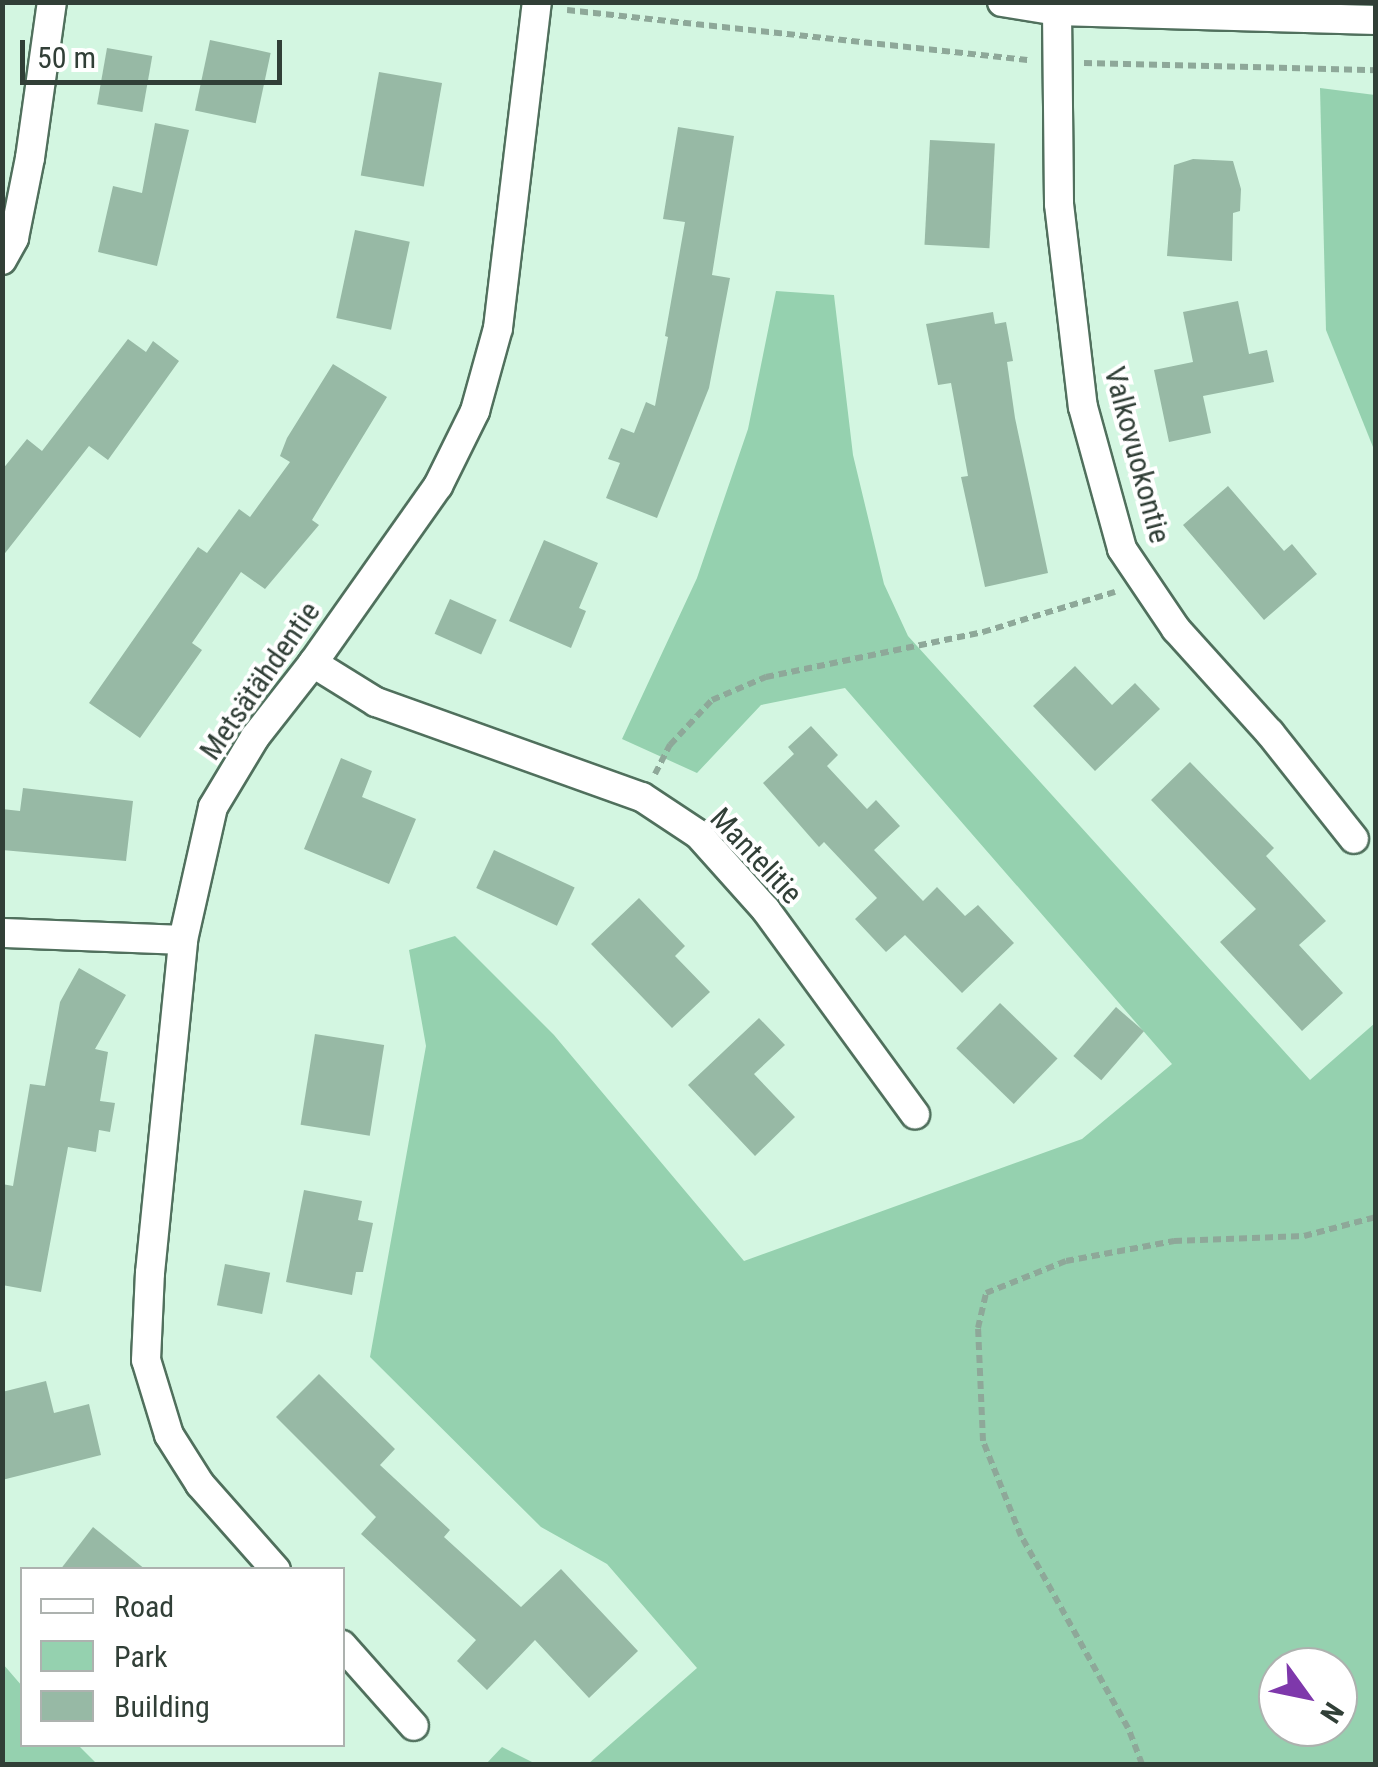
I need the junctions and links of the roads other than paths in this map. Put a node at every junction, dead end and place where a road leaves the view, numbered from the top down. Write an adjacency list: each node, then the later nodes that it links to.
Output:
1 (52, 2): 6 (street)
2 (1002, 2): 4 (street)
3 (537, 5): 7 (street, Metsätähdentie)
4 (1057, 11): 5 (street); 8 (street, Valkovuokontie)
5 (1376, 20)
6 (2, 260)
7 (314, 662): 10 (street, Metsätähdentie); 11 (street, Mantelitie)
8 (1354, 839)
9 (2, 932): 10 (street)
10 (183, 940): 12 (street, Metsätähdentie)
11 (915, 1114)
12 (273, 1567)
13 (345, 1648): 14 (street)
14 (414, 1726)

